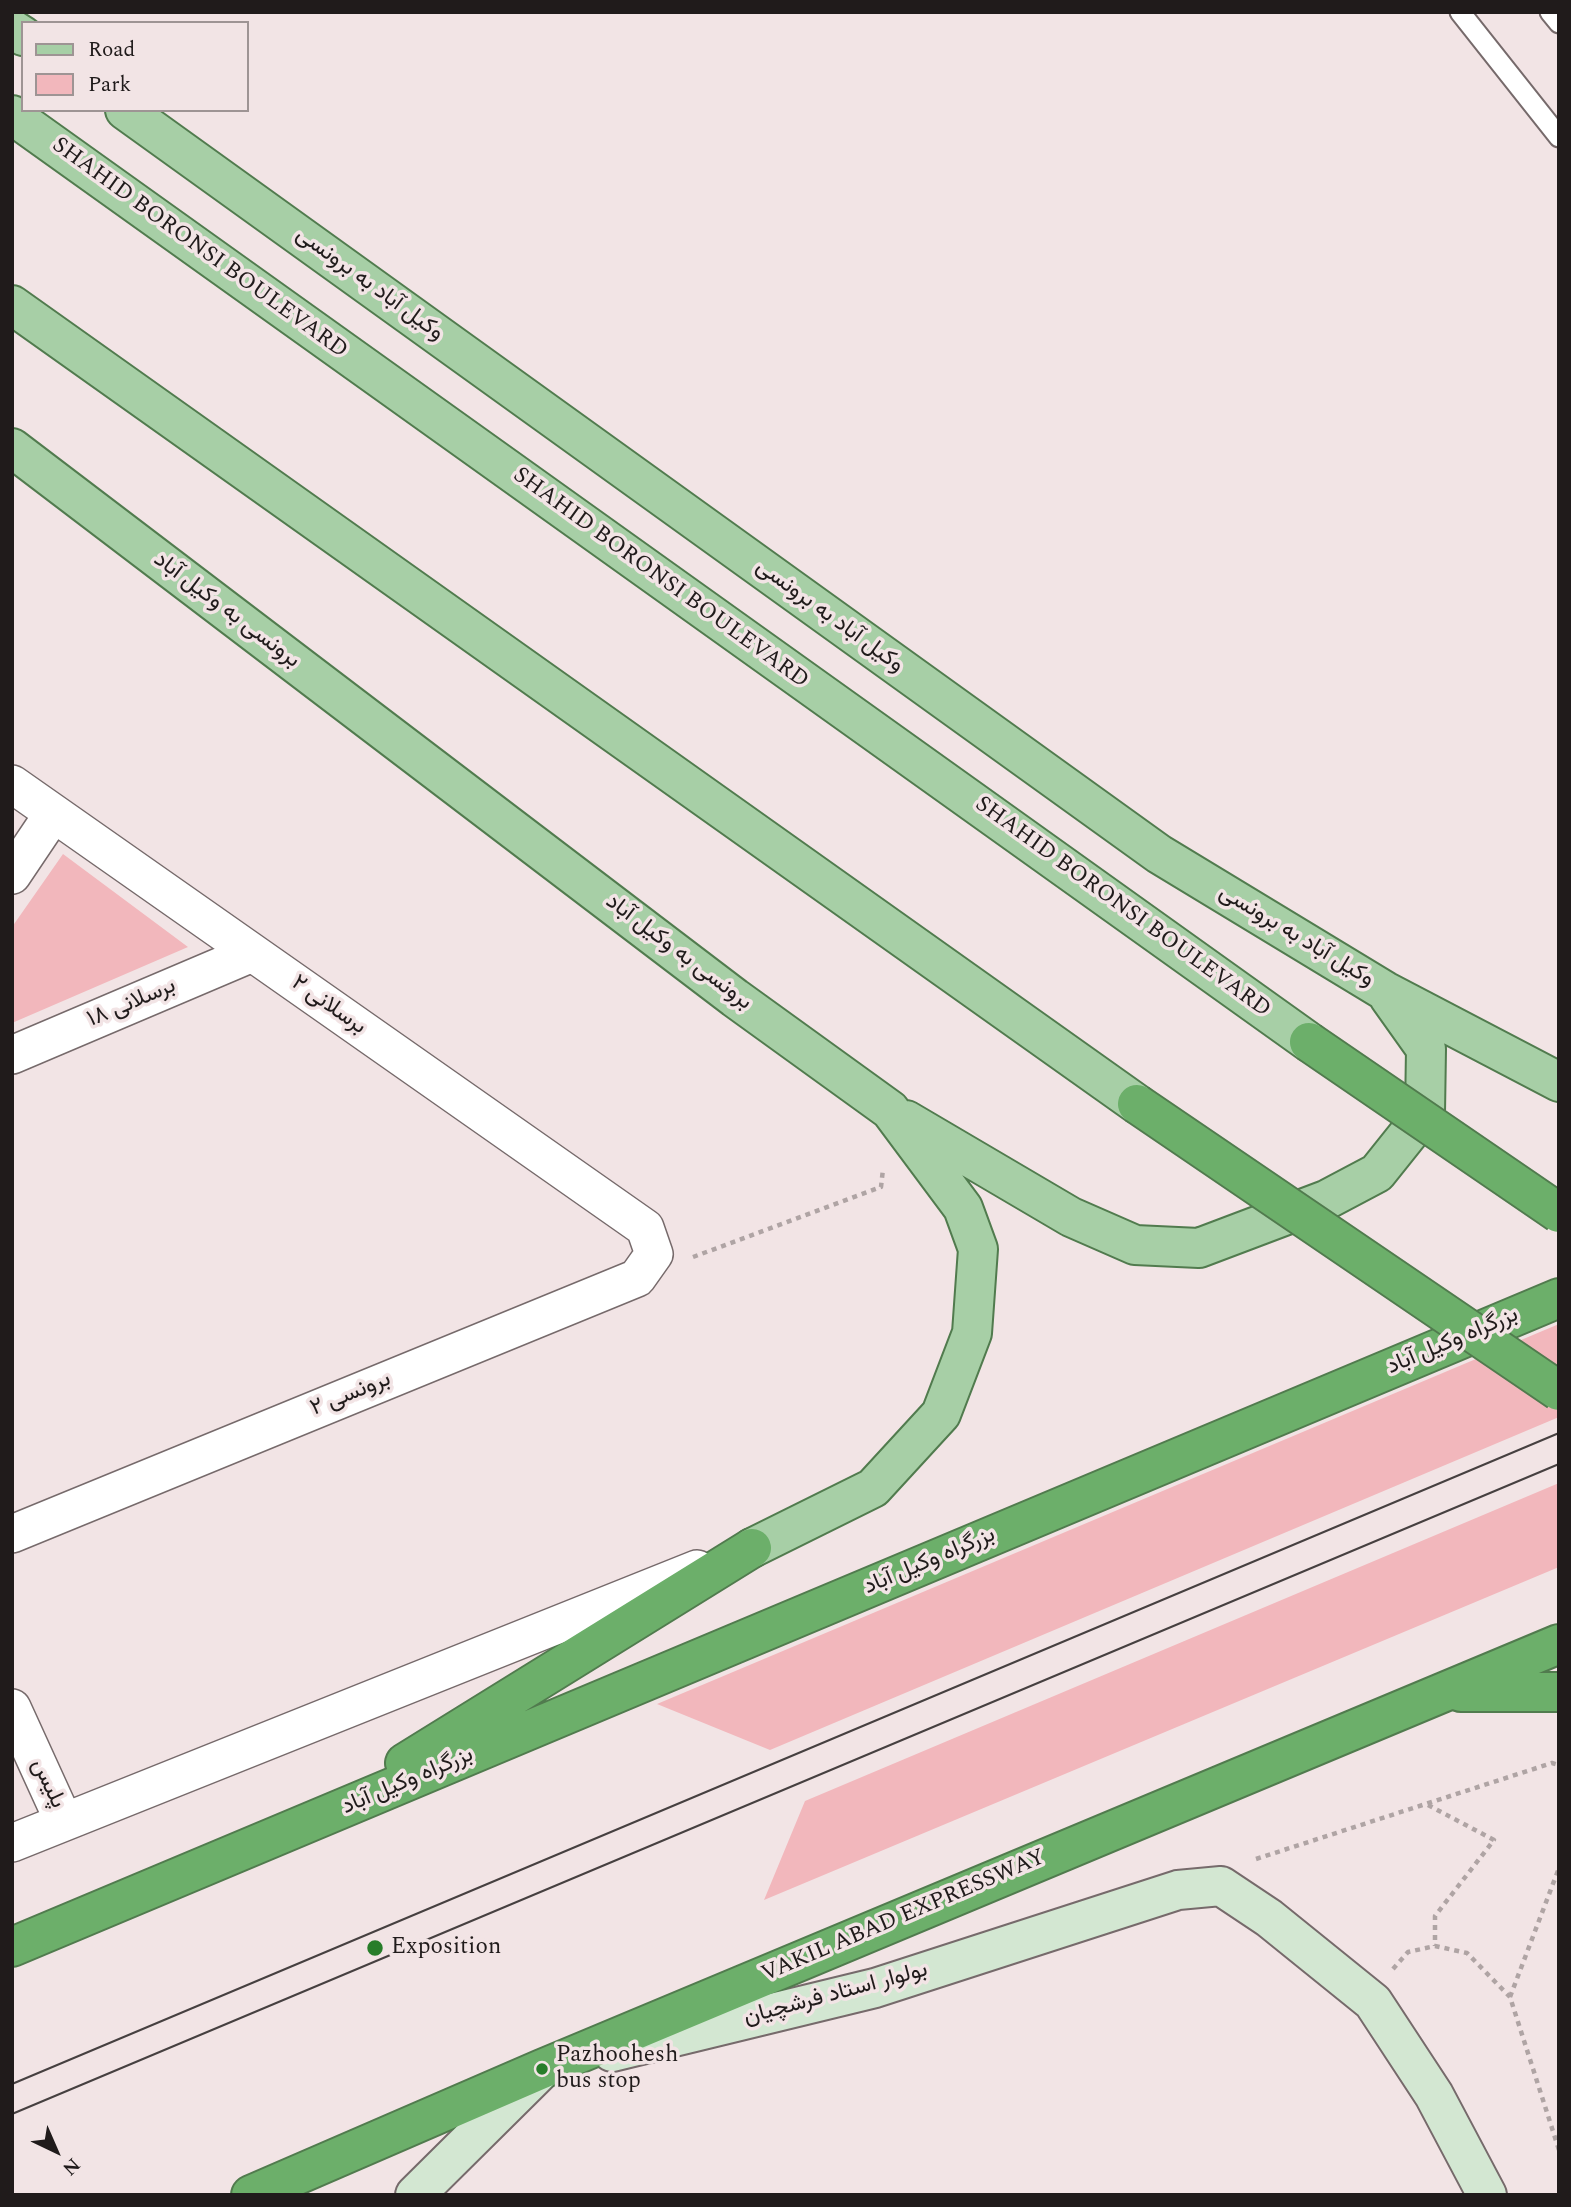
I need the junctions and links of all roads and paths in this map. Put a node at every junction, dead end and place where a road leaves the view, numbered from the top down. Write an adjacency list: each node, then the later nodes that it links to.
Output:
1 (1460, 12): 6 (lane)
2 (1550, 12): 3 (lane)
3 (1559, 23)
4 (128, 112): 13 (main road, وکیل آباد به برونسی)
5 (12, 115): 14 (main road, SHAHID BORONSI BOULEVARD)
6 (1559, 136)
7 (12, 305): 17 (main road)
8 (12, 448): 18 (main road, برونسی به وکیل آباد)
9 (12, 784): 10 (street, برسلانی ۲)
10 (54, 814): 11 (street); 12 (street, برسلانی ۲)
11 (12, 875)
12 (252, 953): 15 (street, برسلانی ۱۸); 20 (street, برسلانی ۲)
13 (1385, 990): 16 (main road, وکیل آباد به برونسی); 18 (main road)
14 (1309, 1042): 19 (highway, bridge)
15 (12, 1055)
16 (1559, 1082)
17 (1137, 1104): 22 (highway, bridge)
18 (890, 1110): 20 (path); 24 (main road, برونسی به وکیل آباد)
19 (1559, 1213)
20 (637, 1278): 23 (street, برونسی ۲)
21 (1559, 1298): 32 (highway, بزرگراه وکیل آباد)
22 (1559, 1391)
23 (12, 1534)
24 (752, 1548): 31 (street); 32 (highway)
25 (1559, 1644): 26 (highway, VAKIL ABAD EXPRESSWAY)
26 (1444, 1692): 27 (highway); 40 (highway, VAKIL ABAD EXPRESSWAY)
27 (1559, 1692)
28 (12, 1708): 31 (street, پلیس)
29 (1559, 1765): 30 (path)
30 (1426, 1804): 35 (path); 36 (path)
31 (64, 1822): 33 (street)
32 (302, 1827): 37 (highway)
33 (12, 1843)
34 (1559, 1868): 38 (path)
35 (1221, 1886): 39 (street); 40 (street, بولوار استاد فرشچیان)
36 (1436, 1946): 38 (path); 39 (path)
37 (12, 1947)
38 (1510, 1997): 41 (path)
39 (1373, 2002): 44 (street)
40 (542, 2069): 42 (highway, VAKIL ABAD EXPRESSWAY); 43 (street)
41 (1559, 2150)
42 (251, 2195)
43 (415, 2195)
44 (1487, 2195)

